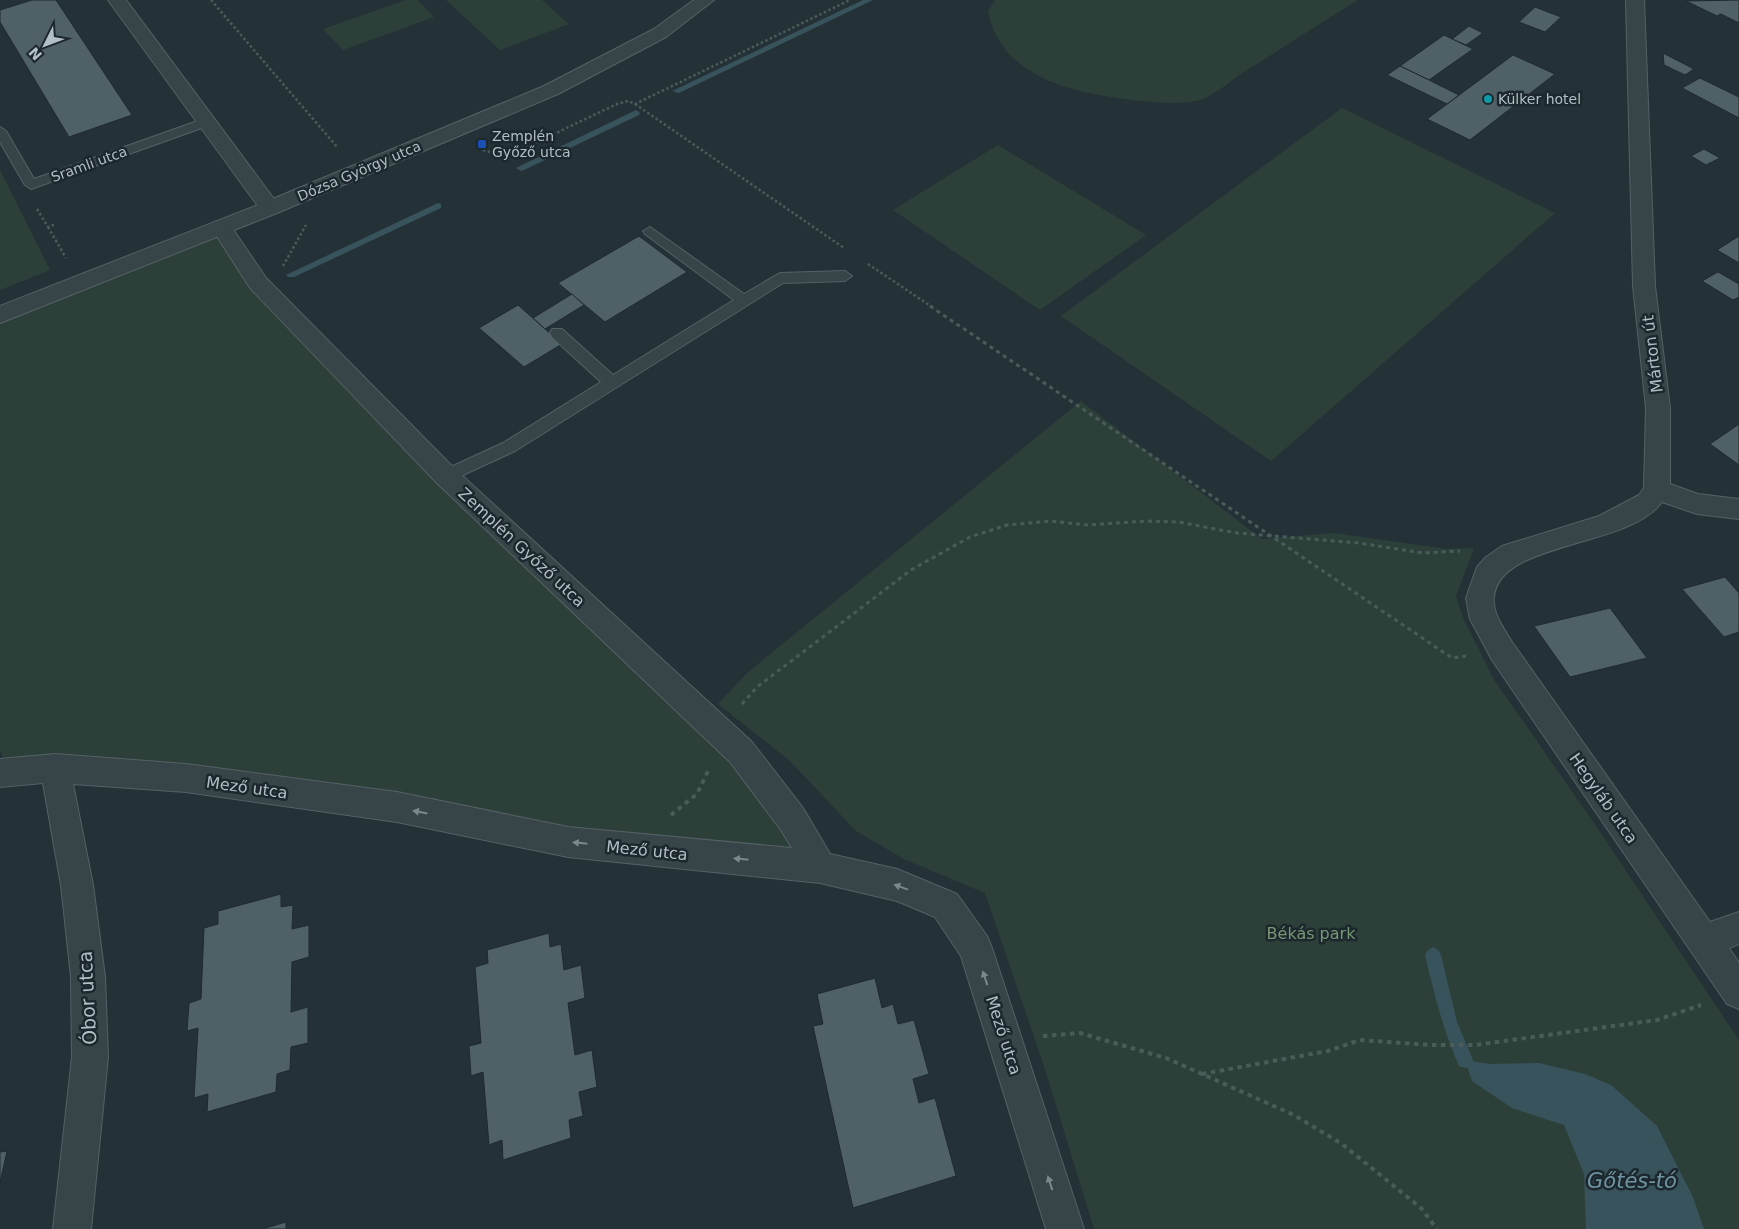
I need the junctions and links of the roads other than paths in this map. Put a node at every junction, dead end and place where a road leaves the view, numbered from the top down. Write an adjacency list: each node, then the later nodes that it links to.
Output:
1 (117, 0): 4 (street)
2 (705, 0): 6 (street, Dózsa György utca)
3 (1635, 0): 15 (street, Márton út)
4 (206, 122): 5 (lane, Sramli utca); 6 (street)
5 (0, 131)
6 (270, 208): 7 (street, Dózsa György utca)
7 (222, 227): 11 (street, Dózsa György utca); 14 (street, Zemplén Győző utca)
8 (650, 231): 10 (lane)
9 (845, 276): 10 (lane)
10 (744, 302): 13 (lane)
11 (0, 314)
12 (557, 333): 13 (lane)
13 (612, 383): 14 (lane)
14 (446, 476): 19 (street, Zemplén Győző utca)
15 (1657, 490): 16 (street); 21 (street, Hegyláb utca)
16 (1739, 509)
17 (55, 768): 18 (street, Mező utca); 19 (street, Mező utca, one-way to 17); 23 (street, Óbor utca)
18 (0, 773)
19 (820, 867): 24 (street, Mező utca, one-way to 19)
20 (1739, 928): 21 (street)
21 (1704, 941): 22 (street, Hegyláb utca)
22 (1739, 992)
23 (72, 1229)
24 (1065, 1229)

